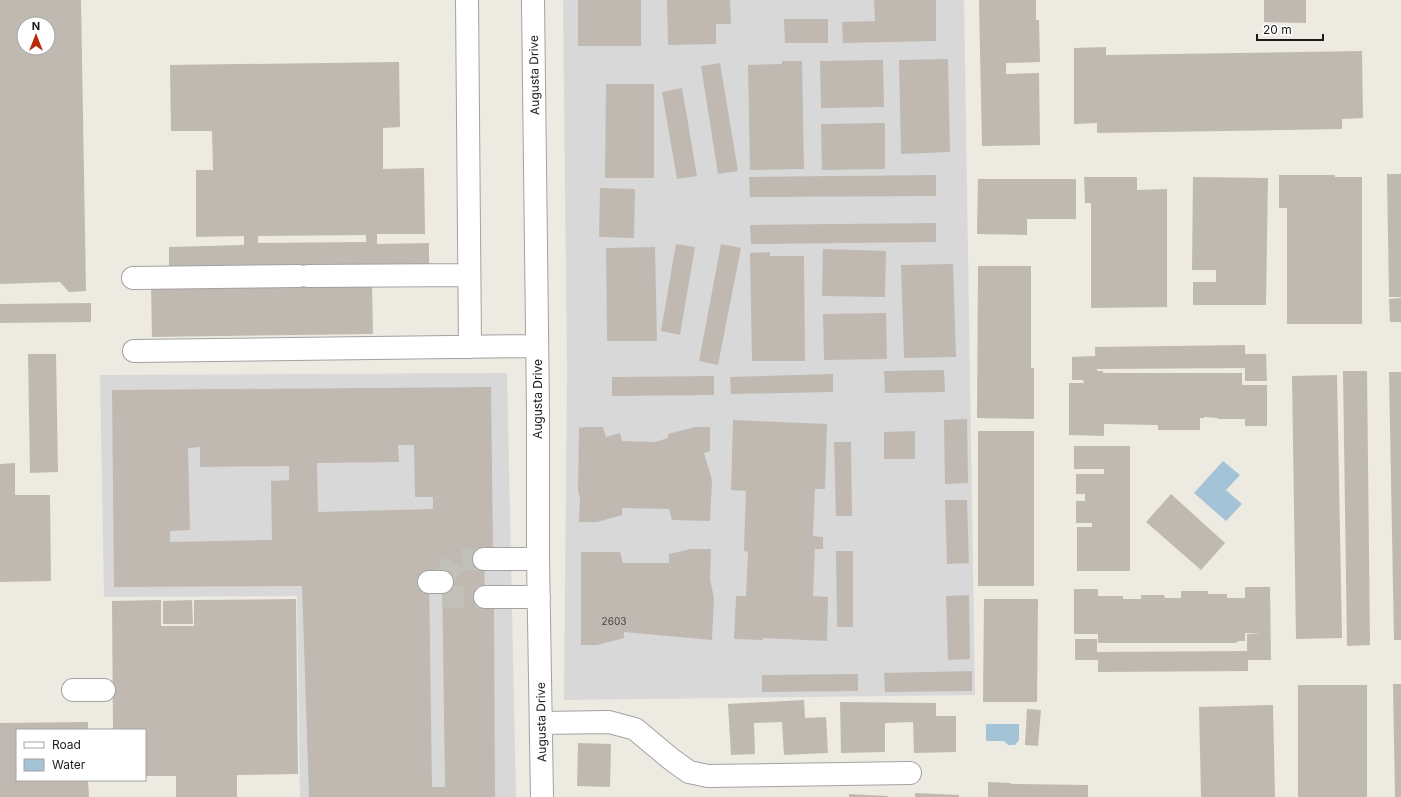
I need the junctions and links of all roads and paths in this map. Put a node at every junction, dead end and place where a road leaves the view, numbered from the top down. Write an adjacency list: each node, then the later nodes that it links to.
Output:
1 (466, 0): 3 (street)
2 (533, 0): 5 (street, Augusta Drive)
3 (469, 275): 4 (street); 6 (street)
4 (133, 278)
5 (537, 346): 6 (street); 9 (street, Augusta Drive)
6 (470, 347): 7 (street)
7 (134, 351)
8 (484, 559): 9 (street)
9 (538, 559): 11 (street, Augusta Drive)
10 (485, 597): 11 (street)
11 (539, 597): 14 (street, Augusta Drive)
12 (72, 690): 13 (street)
13 (104, 690)
14 (541, 724): 15 (street); 16 (street, Augusta Drive)
15 (910, 773)
16 (542, 797)

